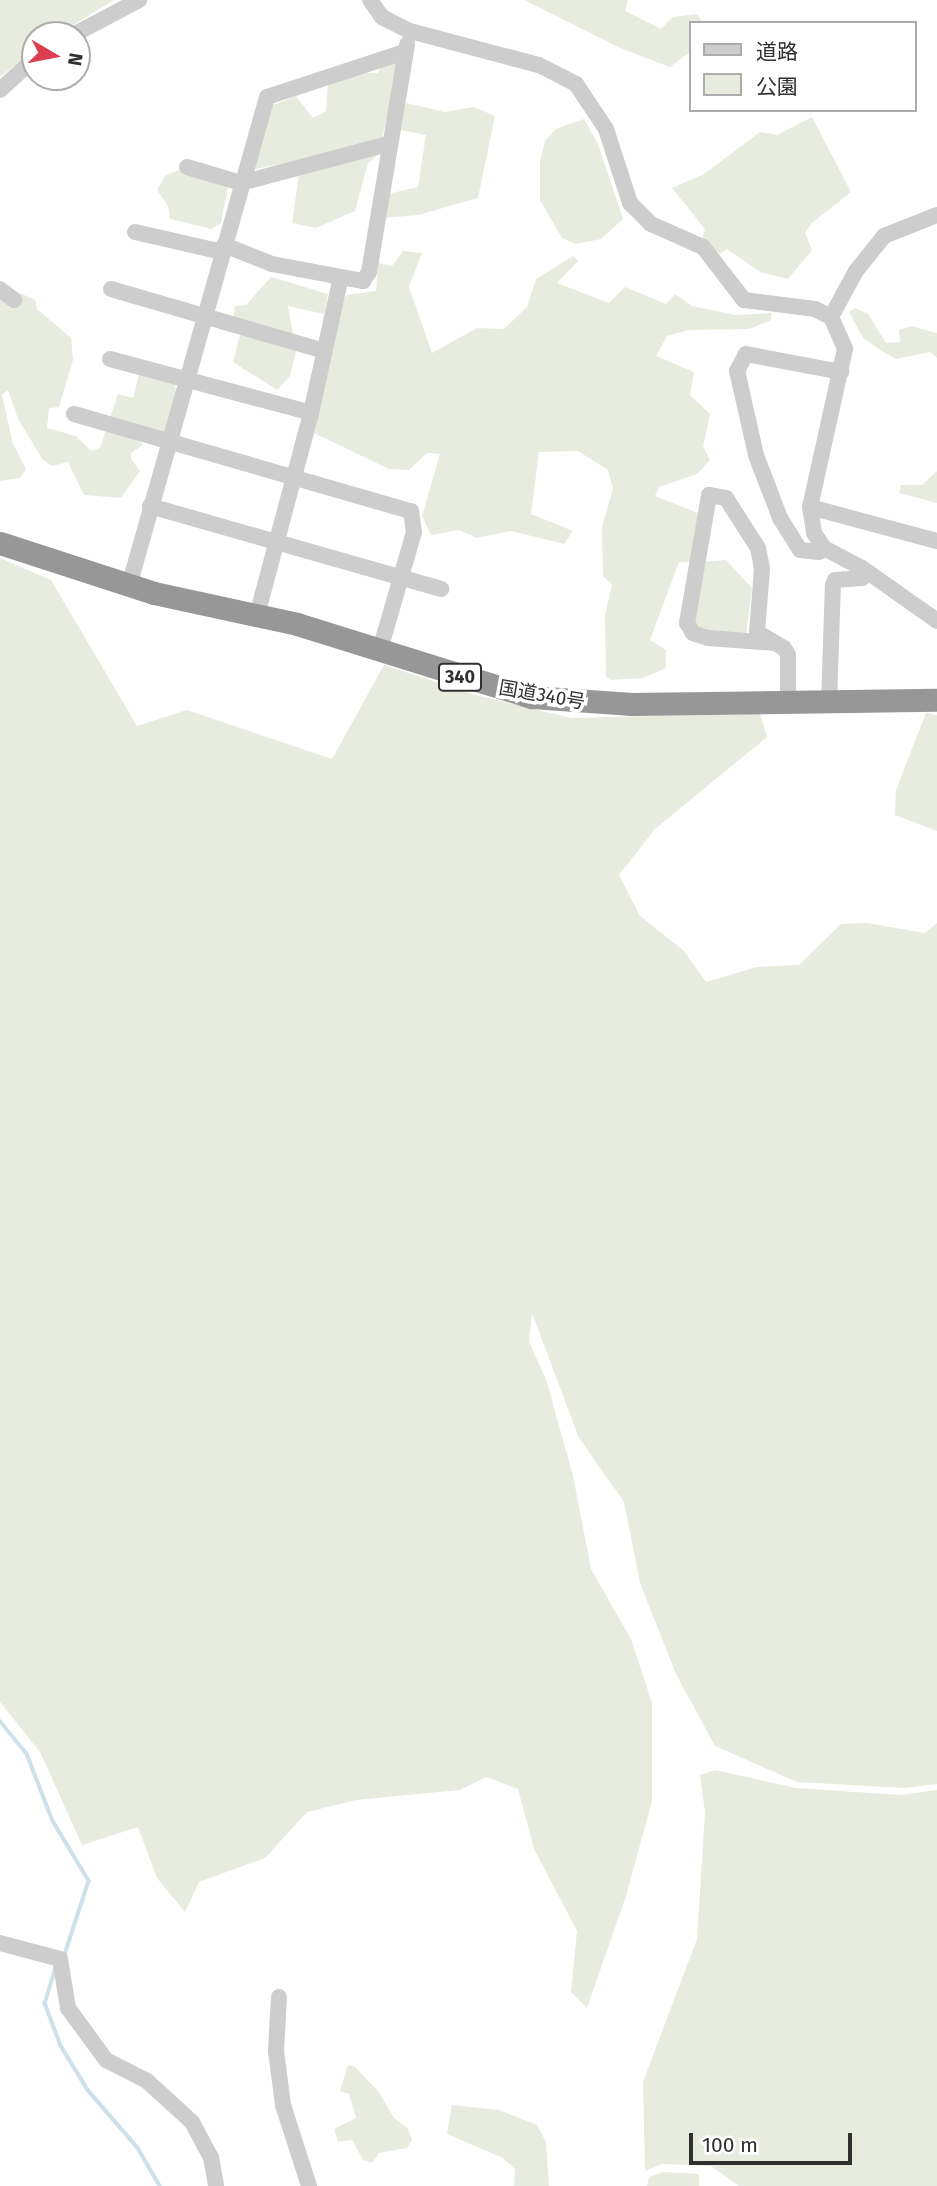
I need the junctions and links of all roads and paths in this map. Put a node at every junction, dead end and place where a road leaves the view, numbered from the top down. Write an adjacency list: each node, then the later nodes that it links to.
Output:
1 (139, 0): 3 (street)
2 (370, 0): 4 (street)
3 (91, 25)
4 (410, 32): 5 (street); 19 (street)
5 (405, 52): 8 (street); 10 (street)
6 (21, 71): 7 (street)
7 (0, 90)
8 (388, 145): 10 (street); 14 (street)
9 (187, 167): 10 (street)
10 (241, 183): 13 (street)
11 (937, 215): 19 (street)
12 (135, 232): 13 (street)
13 (223, 249): 14 (street); 18 (street)
14 (341, 277): 20 (street)
15 (0, 289): 17 (street)
16 (111, 289): 18 (street)
17 (14, 300)
18 (204, 316): 20 (street); 23 (street)
19 (831, 317): 22 (street)
20 (324, 351): 24 (street)
21 (110, 359): 23 (street)
22 (841, 372): 29 (street); 33 (street)
23 (186, 380): 24 (street); 26 (street)
24 (311, 413): 27 (street)
25 (74, 414): 26 (street)
26 (169, 443): 27 (street); 28 (street)
27 (293, 478): 31 (street); 35 (street)
28 (150, 506): 31 (street); 36 (street)
29 (810, 507): 30 (street); 33 (street)
30 (937, 541)
31 (274, 542): 35 (street); 38 (street)
32 (0, 543): 36 (highway, 国道340号 / 340)
33 (824, 548): 34 (street)
34 (870, 573): 39 (street); 44 (street)
35 (399, 578): 37 (street); 41 (street)
36 (129, 586): 38 (highway, 国道340号 / 340)
37 (441, 589)
38 (257, 615): 41 (highway, 国道340号 / 340)
39 (937, 621)
40 (775, 643): 40 (street); 43 (street)
41 (380, 650): 43 (highway, 国道340号 / 340)
42 (937, 700): 44 (highway, 国道340号 / 340)
43 (788, 703): 44 (highway, 国道340号 / 340)
44 (829, 703)
45 (0, 1943): 47 (street)
46 (279, 1997): 48 (street)
47 (216, 2186)
48 (309, 2186)

